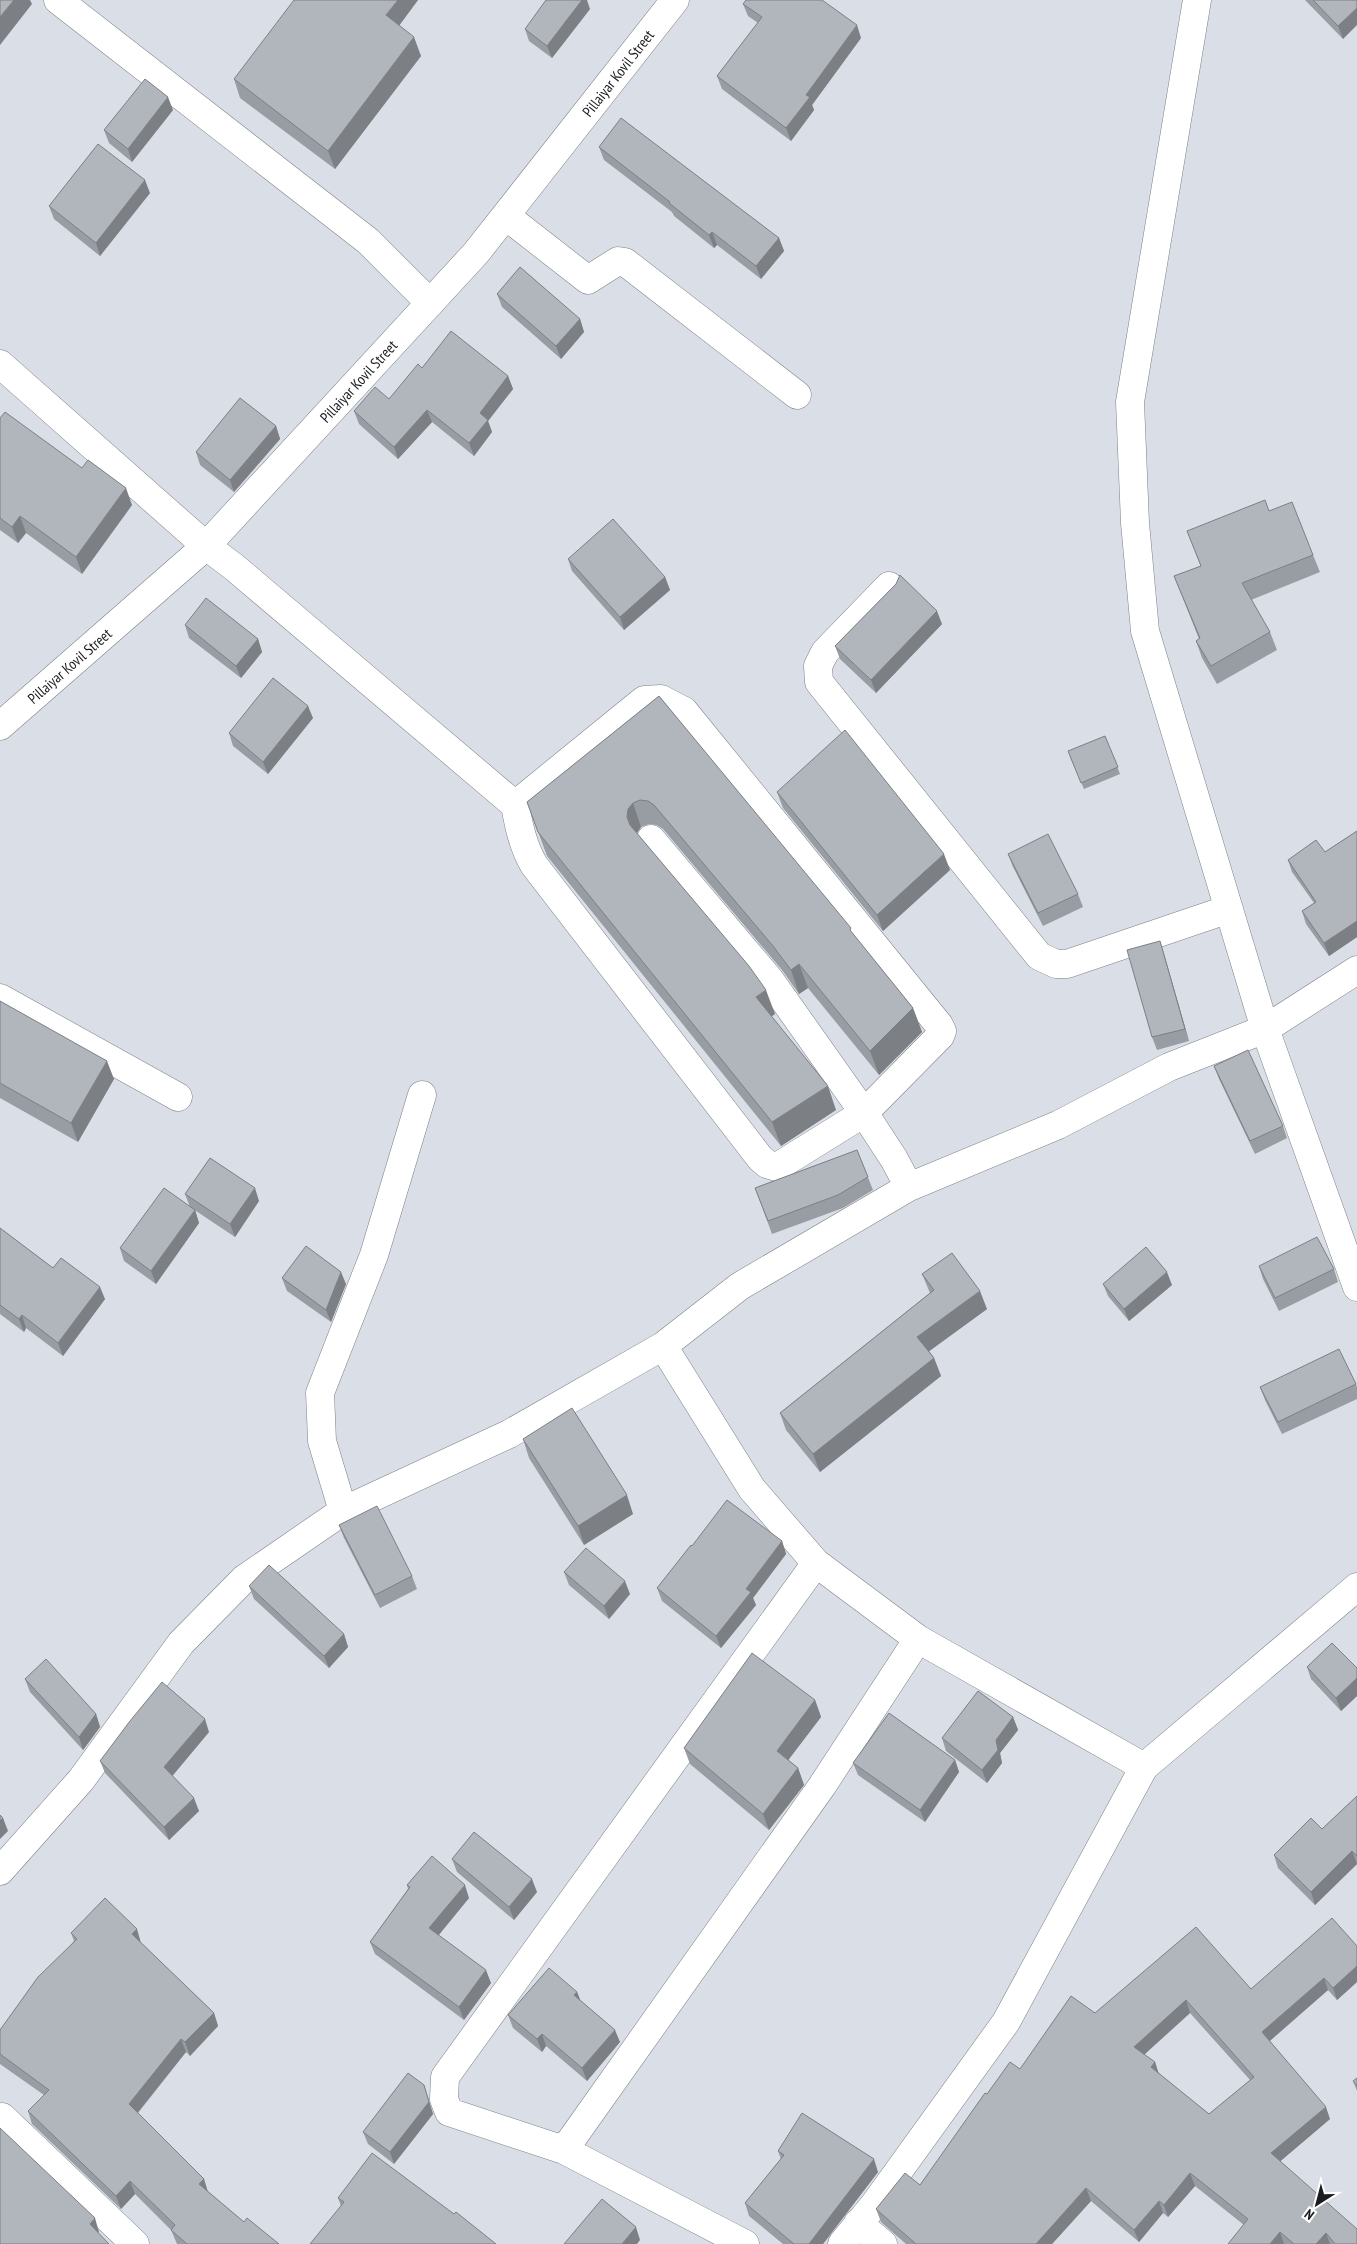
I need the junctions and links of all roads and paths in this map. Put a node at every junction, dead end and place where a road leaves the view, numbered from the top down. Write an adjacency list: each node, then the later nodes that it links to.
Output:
1 (58, 0): 5 (street)
2 (675, 0): 4 (street, Pillaiyar Kovil Street)
3 (1198, 0): 13 (street)
4 (506, 216): 5 (street, Pillaiyar Kovil Street); 7 (street)
5 (430, 303): 8 (street, Pillaiyar Kovil Street)
6 (0, 364): 8 (street)
7 (796, 395)
8 (206, 546): 10 (street, Pillaiyar Kovil Street); 11 (street)
9 (889, 586): 13 (street)
10 (0, 725)
11 (515, 805): 19 (street); 19 (street)
12 (651, 839): 19 (street)
13 (1229, 909): 16 (street)
14 (1357, 970): 16 (street)
15 (0, 998): 18 (street)
16 (1265, 1028): 20 (street); 21 (street)
17 (422, 1095): 23 (street)
18 (178, 1097)
19 (864, 1113): 20 (street)
20 (910, 1188): 22 (street)
21 (1357, 1287)
22 (663, 1346): 23 (street); 24 (street)
23 (343, 1511): 28 (street)
24 (816, 1563): 26 (street); 30 (street)
25 (1357, 1587): 27 (street)
26 (918, 1639): 27 (street); 30 (street)
27 (1144, 1767): 31 (street)
28 (0, 1871)
29 (2, 2117): 32 (street)
30 (564, 2150): 33 (street)
31 (858, 2223): 34 (street); 35 (street)
32 (135, 2244)
33 (745, 2244)
34 (842, 2244)
35 (883, 2244)

